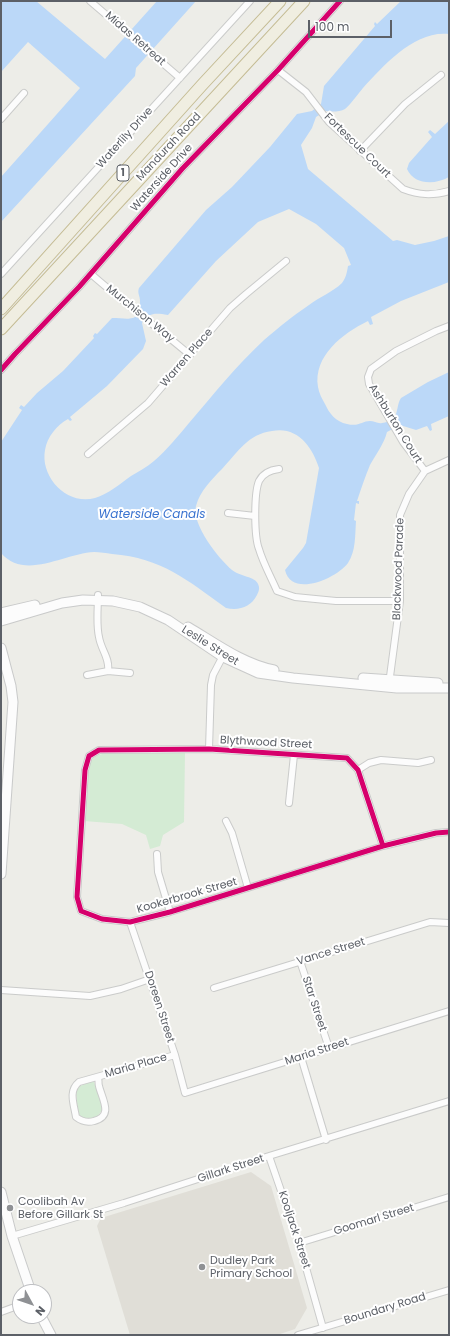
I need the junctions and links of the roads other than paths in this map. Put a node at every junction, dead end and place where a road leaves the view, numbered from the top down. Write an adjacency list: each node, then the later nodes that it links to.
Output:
1 (250, 1): 8 (street, Waterlily Drive)
2 (280, 1): 16 (highway, Mandurah Road / 1)
3 (304, 1): 18 (highway, Mandurah Road / 1)
4 (340, 1): 6 (street, Waterside Drive)
5 (94, 2): 8 (street, Midas Retreat)
6 (278, 70): 11 (street, Fortescue Court); 15 (street, Waterside Drive)
7 (441, 75): 11 (street)
8 (180, 78): 14 (street, Waterlily Drive)
9 (24, 93): 10 (street)
10 (1, 119)
11 (360, 151): 12 (street, Fortescue Court)
12 (449, 191)
13 (286, 261): 19 (street, Warren Place)
14 (1, 274)
15 (91, 274): 19 (street, Murchison Way); 20 (street, Waterside Drive)
16 (1, 309)
17 (449, 326): 24 (street, Ashburton Court)
18 (1, 329)
19 (190, 355): 21 (street, Warren Place)
20 (1, 370)
21 (88, 454)
22 (449, 460): 24 (street)
23 (279, 469): 26 (street)
24 (425, 471): 28 (street, Blackwood Parade)
25 (228, 513): 26 (street)
26 (256, 516): 28 (street)
27 (98, 598): 29 (street, Leslie Street); 30 (street, Leslie Street); 32 (street, Leslie Street); 33 (street)
28 (400, 601): 37 (street, Blackwood Parade)
29 (1, 613)
30 (1, 621)
31 (1, 649): 44 (street)
32 (225, 653): 37 (street, Leslie Street); 39 (street)
33 (108, 671): 34 (street); 35 (street)
34 (130, 673)
35 (88, 675)
36 (449, 683): 37 (street, Leslie Street)
37 (391, 684): 38 (street, Leslie Street)
38 (449, 688)
39 (209, 749): 40 (street, Blythwood Street); 41 (street, Blythwood Street)
40 (294, 755): 43 (street, Blythwood Street); 45 (street)
41 (89, 756): 53 (street, Kookerbrook Street)
42 (431, 760): 43 (street)
43 (358, 770): 48 (street)
44 (3, 802): 50 (street)
45 (289, 803)
46 (226, 821): 51 (street)
47 (449, 832): 48 (street, Kookerbrook Street)
48 (382, 846): 51 (street, Kookerbrook Street)
49 (157, 854): 52 (street)
50 (1, 874)
51 (248, 888): 52 (street, Kookerbrook Street)
52 (170, 912): 53 (street, Kookerbrook Street)
53 (130, 922): 56 (street, Doreen Street)
54 (449, 923): 55 (street, Vance Street)
55 (300, 961): 57 (street, Vance Street); 60 (street, Star Street)
56 (150, 979): 58 (street); 61 (street, Doreen Street)
57 (214, 988)
58 (1, 990)
59 (449, 1010): 60 (street, Maria Street)
60 (329, 1048): 62 (street, Maria Street)
61 (174, 1055): 63 (street, Maria Place); 64 (street, Doreen Street)
62 (301, 1057): 64 (street, Maria Street); 66 (street)
63 (98, 1076): 63 (street, Maria Place)
64 (185, 1093)
65 (449, 1101): 66 (street, Gillark Street)
66 (326, 1140): 67 (street, Gillark Street)
67 (269, 1156): 70 (street, Gillark Street); 71 (street, Kooljack Street)
68 (1, 1192): 70 (street)
69 (449, 1197): 71 (street, Goomarl Street)
70 (12, 1236): 72 (street)
71 (299, 1243): 77 (street, Kooljack Street)
72 (28, 1284)
73 (449, 1290): 77 (street, Boundary Road)
74 (12, 1308): 75 (street)
75 (1, 1312)
76 (45, 1324): 78 (street)
77 (323, 1328): 79 (street, Boundary Road)
78 (50, 1335)
79 (298, 1335)

